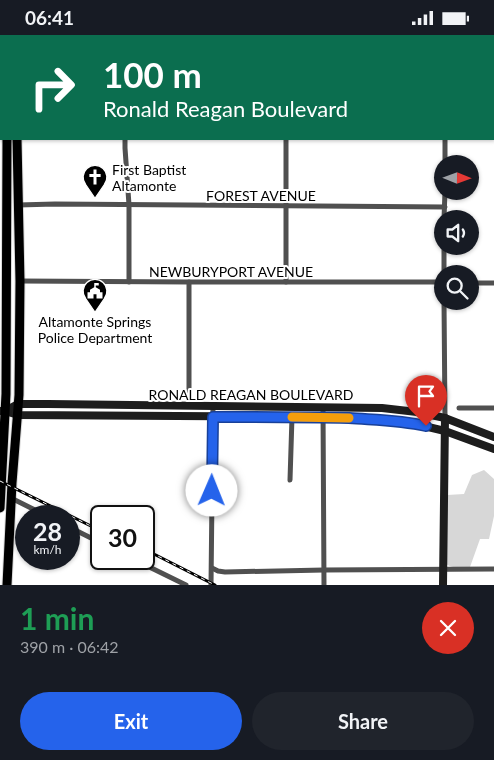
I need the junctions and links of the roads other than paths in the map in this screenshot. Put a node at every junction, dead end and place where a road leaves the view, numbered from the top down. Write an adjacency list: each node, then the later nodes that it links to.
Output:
1 (6, 140): 7 (main road)
2 (17, 140): 8 (main road)
3 (125, 140): 11 (street)
4 (286, 140): 12 (street)
5 (445, 140): 6 (street)
6 (445, 155)
7 (6, 165): 8 (main road); 14 (main road)
8 (17, 179): 10 (main road)
9 (444, 200): 13 (street)
10 (18, 205): 11 (street, FOREST AVENUE); 15 (main road)
11 (130, 205): 12 (street, FOREST AVENUE); 16 (street)
12 (287, 206): 13 (street, FOREST AVENUE); 18 (street)
13 (444, 207)
14 (6, 268): 15 (main road); 29 (main road)
15 (20, 281): 16 (street, NEWBURYPORT AVENUE); 23 (main road)
16 (129, 282): 17 (street, NEWBURYPORT AVENUE)
17 (189, 282): 18 (street, NEWBURYPORT AVENUE); 24 (street)
18 (286, 282): 19 (street, NEWBURYPORT AVENUE)
19 (434, 282)
20 (479, 283): 21 (street)
21 (494, 283)
22 (444, 310): 34 (street)
23 (18, 404): 24 (main road, RONALD REAGAN BOULEVARD); 29 (main road, RONALD REAGAN BOULEVARD); 30 (main road)
24 (189, 406): 25 (main road, RONALD REAGAN BOULEVARD)
25 (213, 406): 26 (main road, RONALD REAGAN BOULEVARD); 31 (street)
26 (323, 407): 33 (street); 34 (main road, RONALD REAGAN BOULEVARD)
27 (458, 408): 28 (street)
28 (494, 408)
29 (3, 411): 30 (main road, RONALD REAGAN BOULEVARD); 41 (main road)
30 (18, 415): 31 (main road, RONALD REAGAN BOULEVARD); 39 (main road)
31 (213, 417): 32 (main road, RONALD REAGAN BOULEVARD); 44 (street)
32 (292, 417): 33 (main road, RONALD REAGAN BOULEVARD); 38 (street)
33 (323, 417): 35 (main road, RONALD REAGAN BOULEVARD); 48 (street)
34 (445, 418): 35 (main road); 36 (main road, RONALD REAGAN BOULEVARD)
35 (445, 431): 37 (main road, RONALD REAGAN BOULEVARD); 45 (main road)
36 (494, 437)
37 (494, 449)
38 (290, 480)
39 (11, 498): 40 (street); 43 (main road)
40 (25, 505)
41 (0, 507)
42 (0, 549): 43 (main road)
43 (8, 561): 50 (main road)
44 (212, 568): 48 (street); 52 (street)
45 (443, 569): 46 (street); 48 (street); 54 (main road)
46 (494, 569)
47 (155, 570): 51 (street)
48 (324, 570): 53 (street)
49 (0, 575): 50 (main road)
50 (7, 585)
51 (186, 585)
52 (211, 585)
53 (324, 585)
54 (443, 585)

